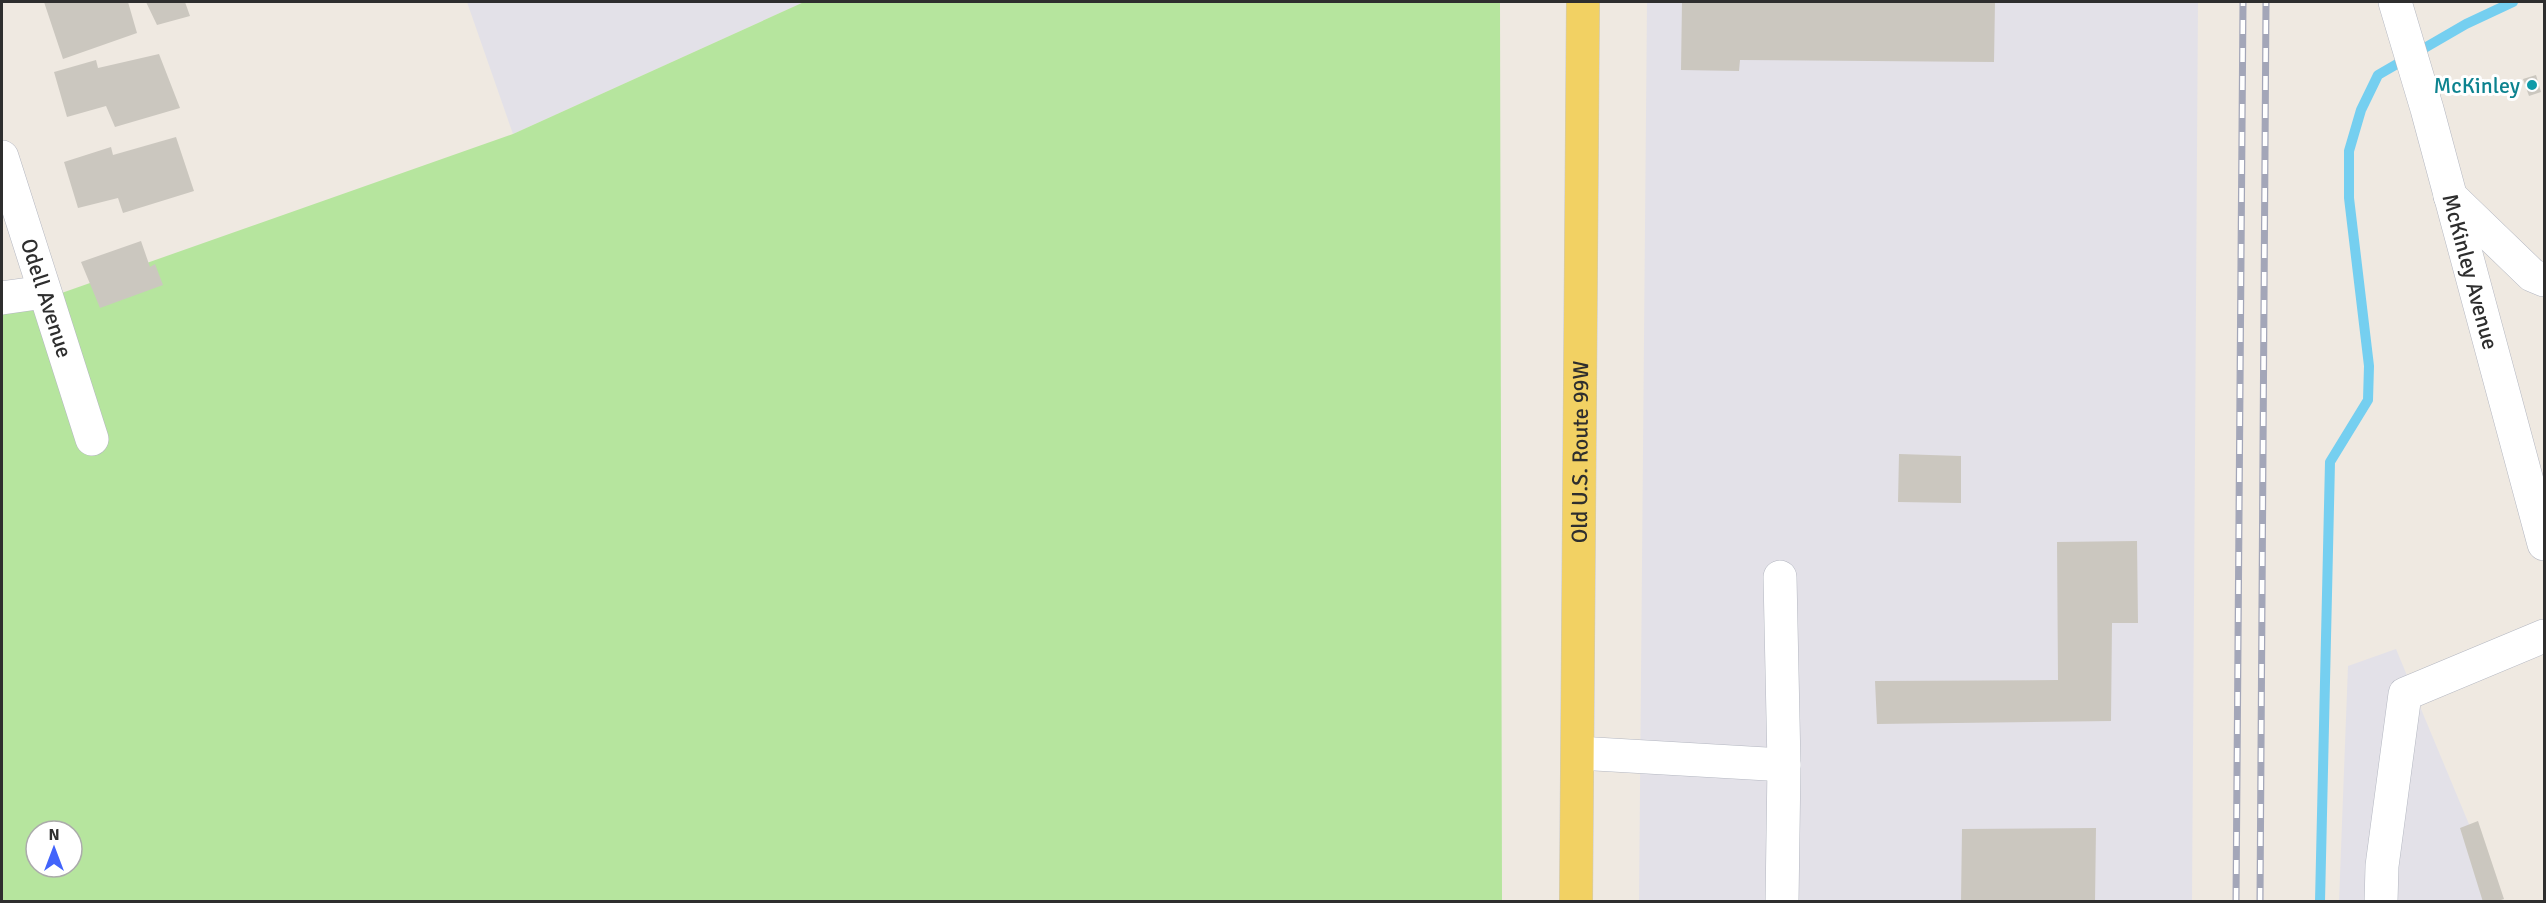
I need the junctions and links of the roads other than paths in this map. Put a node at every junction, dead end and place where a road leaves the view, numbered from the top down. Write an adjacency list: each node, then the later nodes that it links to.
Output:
1 (1584, 2): 12 (main road, Old U.S. Route 99W)
2 (2395, 2): 4 (street, McKinley Avenue)
3 (2, 158): 6 (street, Odell Avenue)
4 (2450, 196): 5 (street); 9 (street, McKinley Avenue)
5 (2544, 280)
6 (44, 292): 7 (street); 8 (street, Odell Avenue)
7 (2, 298)
8 (92, 439)
9 (2544, 544)
10 (1780, 578): 13 (street)
11 (2544, 636): 16 (street)
12 (1578, 753): 13 (street); 14 (main road, Old U.S. Route 99W)
13 (1784, 765): 15 (street)
14 (1576, 902)
15 (1782, 902)
16 (2381, 902)

